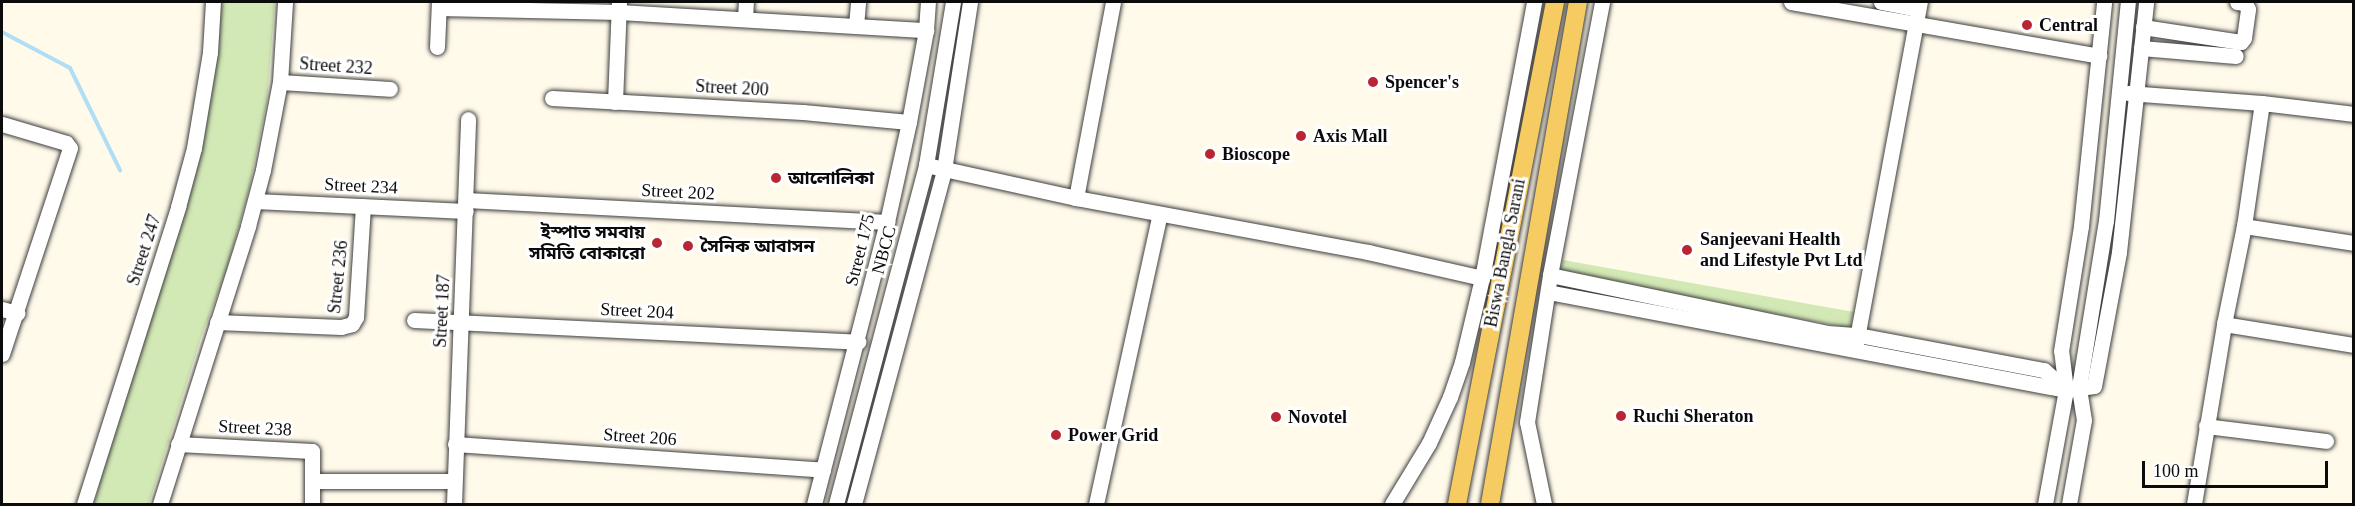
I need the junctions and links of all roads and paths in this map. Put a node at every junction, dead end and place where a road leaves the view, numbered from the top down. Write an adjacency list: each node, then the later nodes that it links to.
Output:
1 (213, 2): 74 (street, Street 247)
2 (285, 2): 31 (street)
3 (746, 2): 22 (street)
4 (858, 2): 24 (street)
5 (928, 2): 26 (street, Street 175)
6 (953, 2): 42 (street, NBCC)
7 (970, 2): 43 (street)
8 (1113, 2): 44 (street)
9 (1534, 2): 53 (street)
10 (1555, 2): 83 (main road, Biswa Bangla Sarani)
11 (1578, 2): 73 (main road, Biswa Bangla Sarani)
12 (1602, 2): 52 (street)
13 (1791, 2): 23 (street)
14 (1881, 2): 20 (street)
15 (2104, 2): 29 (street)
16 (2128, 2): 33 (street)
17 (2146, 2): 25 (street)
18 (2237, 2): 25 (street)
19 (439, 5): 21 (street); 27 (street)
20 (1919, 5): 23 (street)
21 (619, 7): 22 (street); 36 (street)
22 (745, 19): 24 (street)
23 (1916, 25): 29 (street); 60 (street)
24 (856, 26): 26 (street)
25 (2144, 27): 28 (street)
26 (926, 30): 40 (street, Street 175)
27 (437, 47)
28 (2141, 48): 30 (street); 34 (street)
29 (2098, 56): 65 (street)
30 (2236, 56)
31 (280, 82): 32 (street, Street 232); 45 (street)
32 (390, 89)
33 (2119, 92): 34 (street); 65 (street)
34 (2136, 94): 37 (street); 65 (street)
35 (552, 98): 36 (street, Street 200)
36 (615, 102): 40 (street, Street 200)
37 (2262, 104): 38 (street); 50 (street)
38 (2354, 114)
39 (468, 118): 47 (street, Street 187)
40 (909, 122): 49 (street, Street 175)
41 (2, 124): 55 (street)
42 (926, 165): 43 (street); 79 (street, NBCC)
43 (944, 170): 44 (street); 80 (street)
44 (1076, 198): 48 (street)
45 (255, 201): 46 (street, Street 234); 57 (street)
46 (363, 206): 47 (street, Street 234); 57 (street, Street 236)
47 (466, 206): 49 (street, Street 202); 58 (street, Street 187)
48 (1160, 214): 53 (street); 81 (street)
49 (887, 222): 61 (street, Street 175)
50 (2244, 226): 51 (street); 59 (street)
51 (2354, 243)
52 (1550, 275): 54 (street); 60 (street)
53 (1482, 278): 82 (street)
54 (1548, 292): 63 (street); 86 (street)
55 (9, 311): 64 (street)
56 (414, 320): 58 (street, Street 204)
57 (217, 322): 68 (street)
58 (461, 322): 61 (street, Street 204); 69 (street, Street 187)
59 (2224, 324): 62 (street); 66 (street)
60 (1858, 335): 63 (street); 65 (street)
61 (858, 342): 70 (street, Street 175)
62 (2353, 345)
63 (1855, 352): 65 (street)
64 (2, 354)
65 (2073, 389): 87 (street); 88 (street)
66 (2206, 426): 67 (street); 89 (street)
67 (2326, 441)
68 (178, 444): 71 (street, Street 238); 75 (street)
69 (455, 444): 70 (street, Street 206); 72 (street, Street 187)
70 (823, 470): 78 (street, Street 175)
71 (312, 481): 72 (street); 76 (street, Street 238)
72 (454, 481): 77 (street, Street 187)
73 (1494, 482): 84 (main road, Biswa Bangla Sarani); 85 (street)
74 (84, 504)
75 (160, 504)
76 (312, 504)
77 (454, 504)
78 (814, 504)
79 (837, 504)
80 (854, 504)
81 (1096, 504)
82 (1392, 504)
83 (1457, 504)
84 (1490, 504)
85 (1498, 504)
86 (1544, 504)
87 (2045, 504)
88 (2069, 504)
89 (2194, 504)

